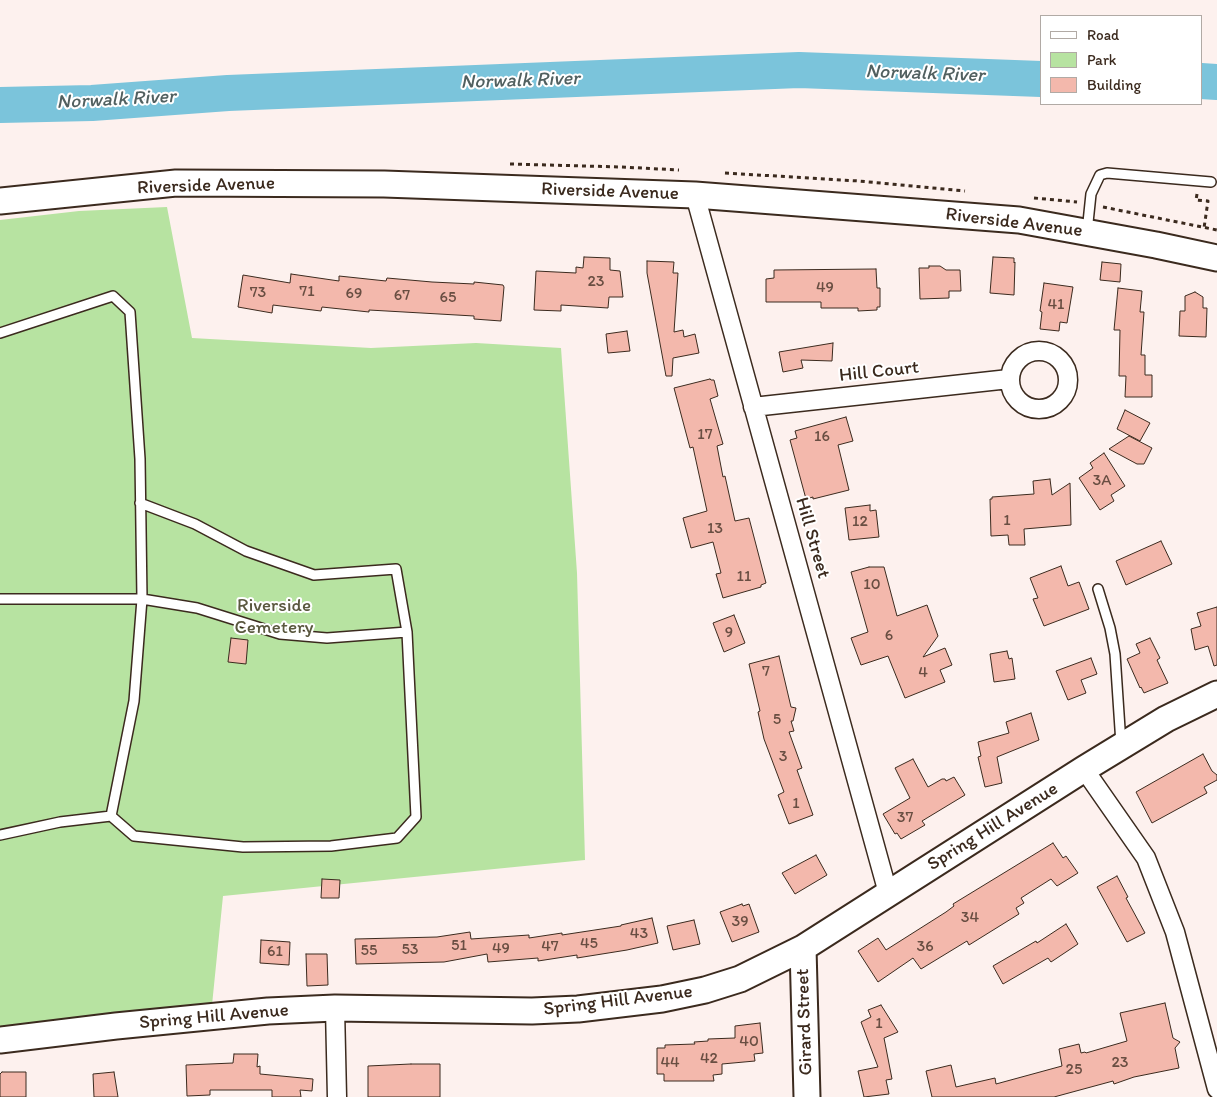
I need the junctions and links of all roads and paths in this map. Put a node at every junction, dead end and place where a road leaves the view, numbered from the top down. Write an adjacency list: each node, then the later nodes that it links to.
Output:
1 (1211, 182): 8 (lane)
2 (695, 195): 4 (street, Riverside Avenue); 8 (street, Riverside Avenue); 12 (street, Hill Street)
3 (1203, 200): 6 (path)
4 (0, 201)
5 (1102, 206): 6 (path)
6 (1204, 228): 7 (path)
7 (1217, 230)
8 (1087, 232): 9 (street, Riverside Avenue)
9 (1217, 258)
10 (0, 333): 13 (lane)
11 (1009, 379): 12 (street, Hill Court)
12 (753, 407): 23 (street, Hill Street)
13 (140, 503): 16 (lane); 17 (lane)
14 (1098, 589): 19 (lane)
15 (0, 598): 16 (lane)
16 (142, 599): 17 (lane); 21 (lane)
17 (407, 632): 21 (lane)
18 (1217, 694): 19 (street, Spring Hill Avenue)
19 (1121, 747): 20 (street, Spring Hill Avenue)
20 (1084, 769): 23 (street, Spring Hill Avenue); 27 (street)
21 (110, 816): 22 (lane)
22 (0, 835)
23 (888, 893): 24 (street, Spring Hill Avenue)
24 (803, 948): 25 (street, Spring Hill Avenue); 29 (street, Girard Street)
25 (335, 1008): 26 (street, Spring Hill Avenue); 28 (street)
26 (0, 1040)
27 (1217, 1089)
28 (337, 1097)
29 (807, 1097)

